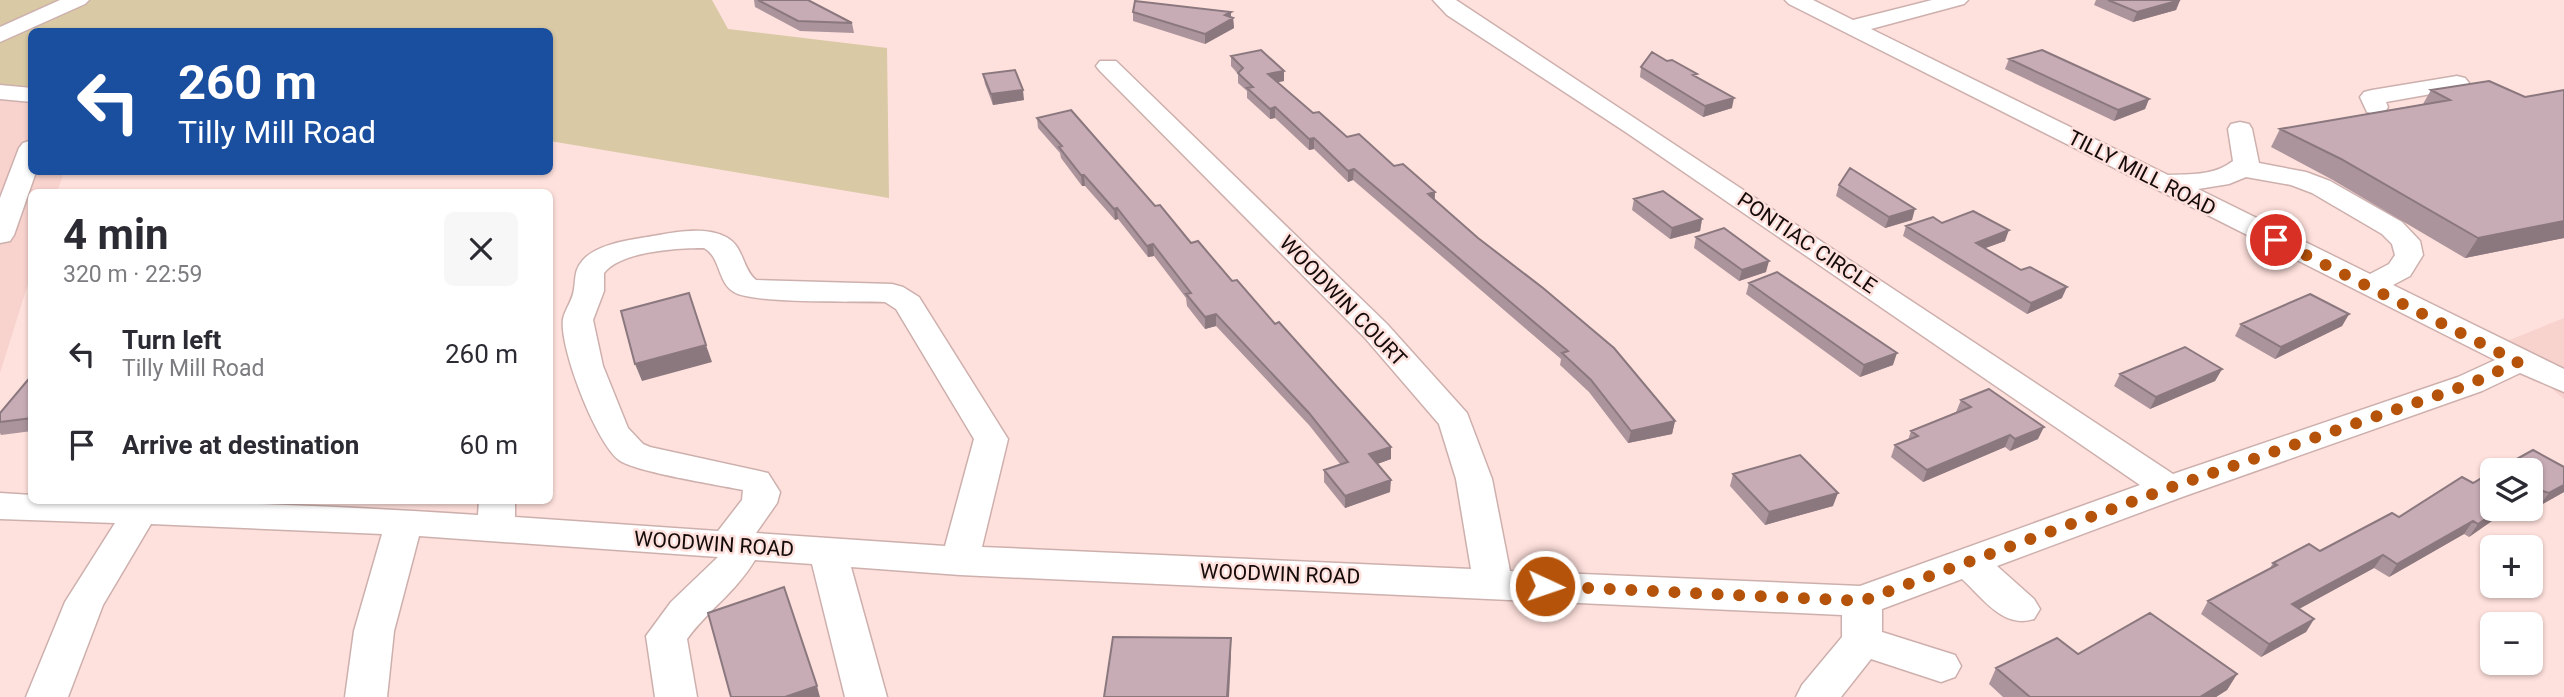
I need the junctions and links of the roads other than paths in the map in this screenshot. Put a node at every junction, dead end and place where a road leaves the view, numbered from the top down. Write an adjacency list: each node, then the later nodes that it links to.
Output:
1 (78, 0): 6 (street)
2 (1444, 0): 20 (street, PONTIAC CIRCLE)
3 (1796, 0): 5 (street, TILLY MILL ROAD)
4 (1957, 0): 5 (street)
5 (1851, 27): 15 (street, TILLY MILL ROAD)
6 (0, 36)
7 (1108, 66): 29 (street, WOODWIN COURT)
8 (2457, 83): 11 (street)
9 (0, 92): 10 (street)
10 (28, 95)
11 (2376, 107)
12 (2240, 129): 14 (street)
13 (28, 159): 16 (street)
14 (2242, 168): 15 (street); 17 (street)
15 (2162, 183): 17 (street, TILLY MILL ROAD)
16 (0, 235)
17 (2368, 286): 18 (street, TILLY MILL ROAD)
18 (2518, 362): 19 (street, TILLY MILL ROAD); 20 (street, WOODWIN ROAD)
19 (2564, 382)
20 (2169, 488): 28 (street, WOODWIN ROAD)
21 (0, 506): 22 (street, WOODWIN ROAD)
22 (145, 506): 24 (street, WOODWIN ROAD); 34 (street)
23 (496, 515): 24 (street, WOODWIN ROAD); 25 (street, WOODWIN ROAD)
24 (404, 522): 35 (street)
25 (736, 545): 26 (street, WOODWIN ROAD); 27 (street); 36 (street)
26 (828, 552): 27 (street, WOODWIN ROAD); 37 (street)
27 (960, 561): 29 (street, WOODWIN ROAD)
28 (1968, 562): 30 (street, WOODWIN ROAD); 31 (street)
29 (1493, 584): 30 (street, WOODWIN ROAD)
30 (1862, 601): 32 (street)
31 (2020, 609)
32 (1862, 641): 33 (street); 38 (street)
33 (1941, 666)
34 (47, 697)
35 (366, 697)
36 (676, 697)
37 (866, 697)
38 (1816, 697)

